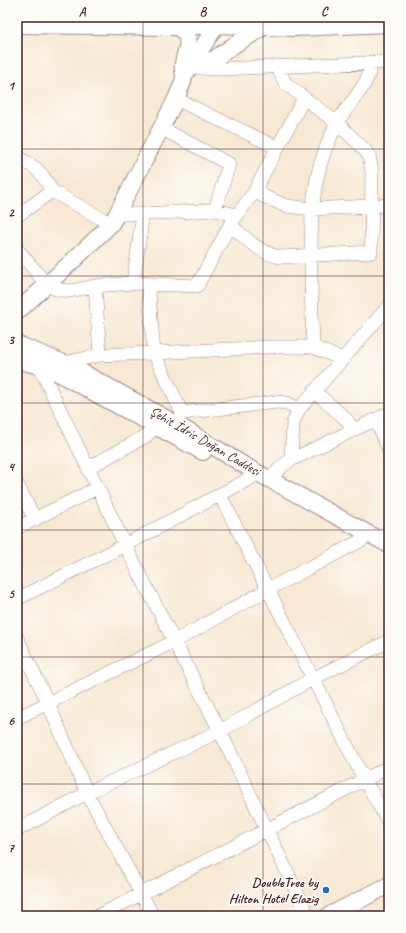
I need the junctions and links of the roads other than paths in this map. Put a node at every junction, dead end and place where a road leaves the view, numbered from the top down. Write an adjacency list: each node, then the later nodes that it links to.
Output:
1 (226, 21): 4 (main road); 5 (main road); 8 (main road); 10 (main road)
2 (389, 24): 5 (main road)
3 (17, 25): 4 (main road)
4 (178, 27): 10 (main road)
5 (264, 27): 8 (main road)
6 (371, 62): 7 (street); 9 (street); 13 (street)
7 (389, 62)
8 (201, 66): 9 (street); 10 (main road)
9 (278, 67): 11 (street)
10 (184, 79): 12 (main road)
11 (304, 98): 13 (street); 15 (street)
12 (176, 99): 14 (main road); 15 (street)
13 (337, 123): 19 (street); 21 (street)
14 (161, 128): 22 (street); 25 (main road)
15 (278, 148): 18 (street)
16 (17, 157): 17 (street)
17 (52, 191): 24 (street); 25 (street)
18 (254, 192): 21 (street); 26 (street)
19 (372, 206): 20 (street); 21 (street); 28 (street)
20 (389, 206)
21 (312, 208): 28 (street)
22 (215, 210): 23 (street); 26 (street)
23 (143, 214): 25 (street); 29 (street)
24 (17, 216)
25 (114, 219): 31 (main road)
26 (234, 220): 28 (street); 30 (street)
27 (17, 248): 31 (street)
28 (311, 256): 36 (street)
29 (133, 283): 30 (street); 32 (street)
30 (148, 283): 37 (street)
31 (47, 284): 32 (street); 34 (main road)
32 (95, 286): 38 (street)
33 (389, 306): 39 (street)
34 (17, 312)
35 (17, 344): 41 (main road, Şehit İdris Doğan Caddesi)
36 (313, 347): 37 (street); 39 (street)
37 (154, 353): 38 (street); 46 (street)
38 (100, 355): 41 (street)
39 (342, 359): 43 (street)
40 (17, 360): 42 (main road, Şehit İdris Doğan Caddesi)
41 (64, 363): 46 (main road, Şehit İdris Doğan Caddesi)
42 (39, 366): 48 (main road, Şehit İdris Doğan Caddesi); 52 (street)
43 (314, 391): 44 (street); 49 (street)
44 (299, 409): 46 (street); 51 (street)
45 (389, 412): 47 (street)
46 (180, 419): 54 (main road, Şehit İdris Doğan Caddesi)
47 (376, 420): 49 (street); 50 (street)
48 (157, 426): 52 (street); 53 (main road, Şehit İdris Doğan Caddesi)
49 (354, 430): 51 (street)
50 (389, 450)
51 (291, 460): 54 (street)
52 (88, 468): 56 (street)
53 (251, 478): 57 (street); 60 (main road, Şehit İdris Doğan Caddesi)
54 (271, 479): 60 (main road, Şehit İdris Doğan Caddesi)
55 (17, 484): 58 (street)
56 (97, 488): 58 (street); 61 (street)
57 (220, 495): 61 (street); 63 (street)
58 (35, 520): 59 (street)
59 (17, 528)
60 (379, 538): 62 (main road, Şehit İdris Doğan Caddesi); 63 (street)
61 (125, 545): 64 (street); 66 (street)
62 (389, 554)
63 (267, 590): 66 (street); 68 (street)
64 (17, 599)
65 (17, 638): 69 (street)
66 (175, 641): 69 (street); 71 (street)
67 (389, 641): 68 (street)
68 (312, 679): 71 (street); 73 (street)
69 (48, 703): 70 (street); 74 (street)
70 (17, 718)
71 (220, 731): 74 (street); 77 (street)
72 (389, 767): 73 (street)
73 (364, 779): 75 (street); 77 (street)
74 (87, 793): 76 (street); 79 (street)
75 (389, 823)
76 (17, 830)
77 (267, 830): 79 (street); 82 (street)
78 (389, 885): 83 (main road)
79 (142, 894): 80 (street); 81 (street)
80 (98, 916)
81 (153, 916)
82 (308, 916)
83 (328, 916)

